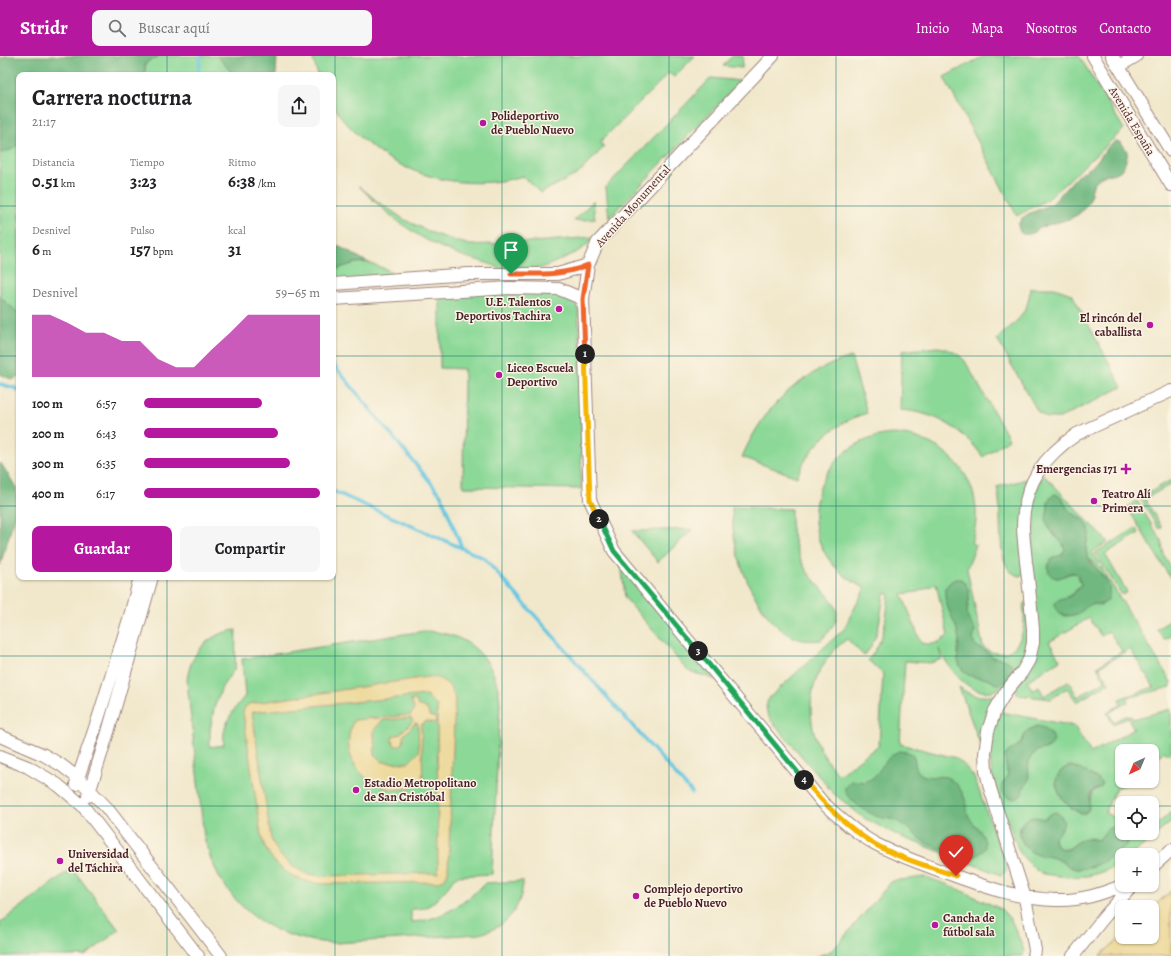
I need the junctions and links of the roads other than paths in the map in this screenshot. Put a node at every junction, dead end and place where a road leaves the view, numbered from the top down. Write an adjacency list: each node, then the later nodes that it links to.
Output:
1 (773, 56): 7 (street, Avenida Monumental)
2 (1093, 56): 6 (street, Avenida España)
3 (1136, 56): 4 (street)
4 (1116, 61): 5 (street, Avenida España)
5 (1171, 151)
6 (1171, 185)
7 (588, 265): 8 (street); 12 (street, Avenida Monumental)
8 (438, 277): 9 (street); 10 (street)
9 (336, 284)
10 (439, 292): 11 (street); 12 (street)
11 (336, 299)
12 (583, 299): 26 (street, Avenida Monumental)
13 (1171, 391): 26 (street)
14 (139, 580): 18 (street)
15 (151, 580): 19 (street)
16 (0, 736): 18 (street)
17 (0, 756): 20 (street)
18 (78, 778): 19 (street); 20 (street)
19 (90, 789): 21 (street); 28 (street)
20 (72, 795): 21 (street)
21 (83, 806): 27 (street)
22 (1171, 850): 23 (street)
23 (1159, 861)
24 (1115, 888): 26 (street, Avenida Monumental)
25 (1127, 892): 30 (street)
26 (1025, 898): 29 (street)
27 (198, 956)
28 (221, 956)
29 (1034, 956)
30 (1074, 956)

